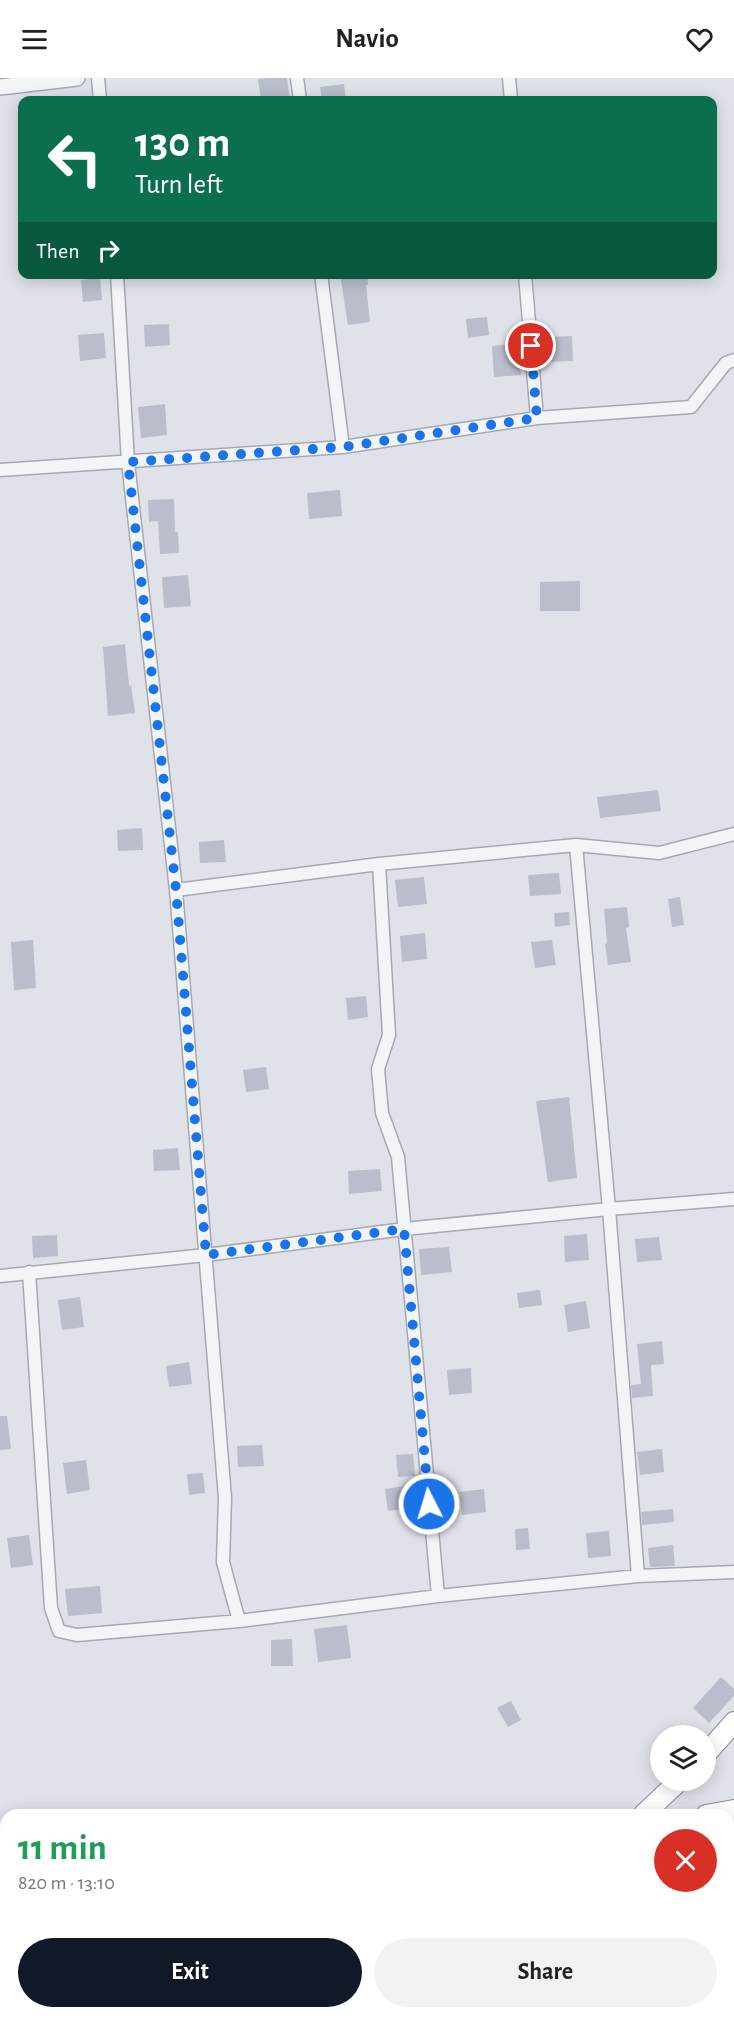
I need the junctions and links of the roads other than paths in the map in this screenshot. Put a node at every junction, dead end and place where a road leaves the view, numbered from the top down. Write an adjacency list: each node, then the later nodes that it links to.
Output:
1 (77, 78): 5 (street)
2 (98, 78): 6 (street)
3 (297, 78): 7 (street)
4 (509, 78): 8 (street)
5 (0, 87)
6 (100, 96)
7 (299, 96)
8 (511, 96)
9 (117, 279): 15 (street)
10 (322, 279): 14 (street)
11 (525, 279): 13 (street)
12 (734, 360): 13 (street)
13 (537, 418): 14 (street)
14 (343, 447): 15 (street)
15 (128, 462): 16 (street); 20 (street)
16 (0, 470)
17 (734, 834): 18 (street)
18 (576, 845): 19 (street); 22 (street)
19 (379, 864): 20 (street); 23 (street)
20 (176, 890): 24 (street)
21 (734, 1199): 22 (street)
22 (609, 1209): 23 (street); 28 (street)
23 (404, 1229): 24 (street); 29 (street)
24 (206, 1255): 25 (street); 30 (street)
25 (29, 1272): 26 (street); 30 (street)
26 (0, 1276)
27 (734, 1572): 28 (street)
28 (638, 1576): 29 (street)
29 (438, 1596): 30 (street)
30 (239, 1621)
31 (734, 1722): 32 (highway)
32 (716, 1742)
33 (668, 1791): 34 (highway)
34 (649, 1809)

